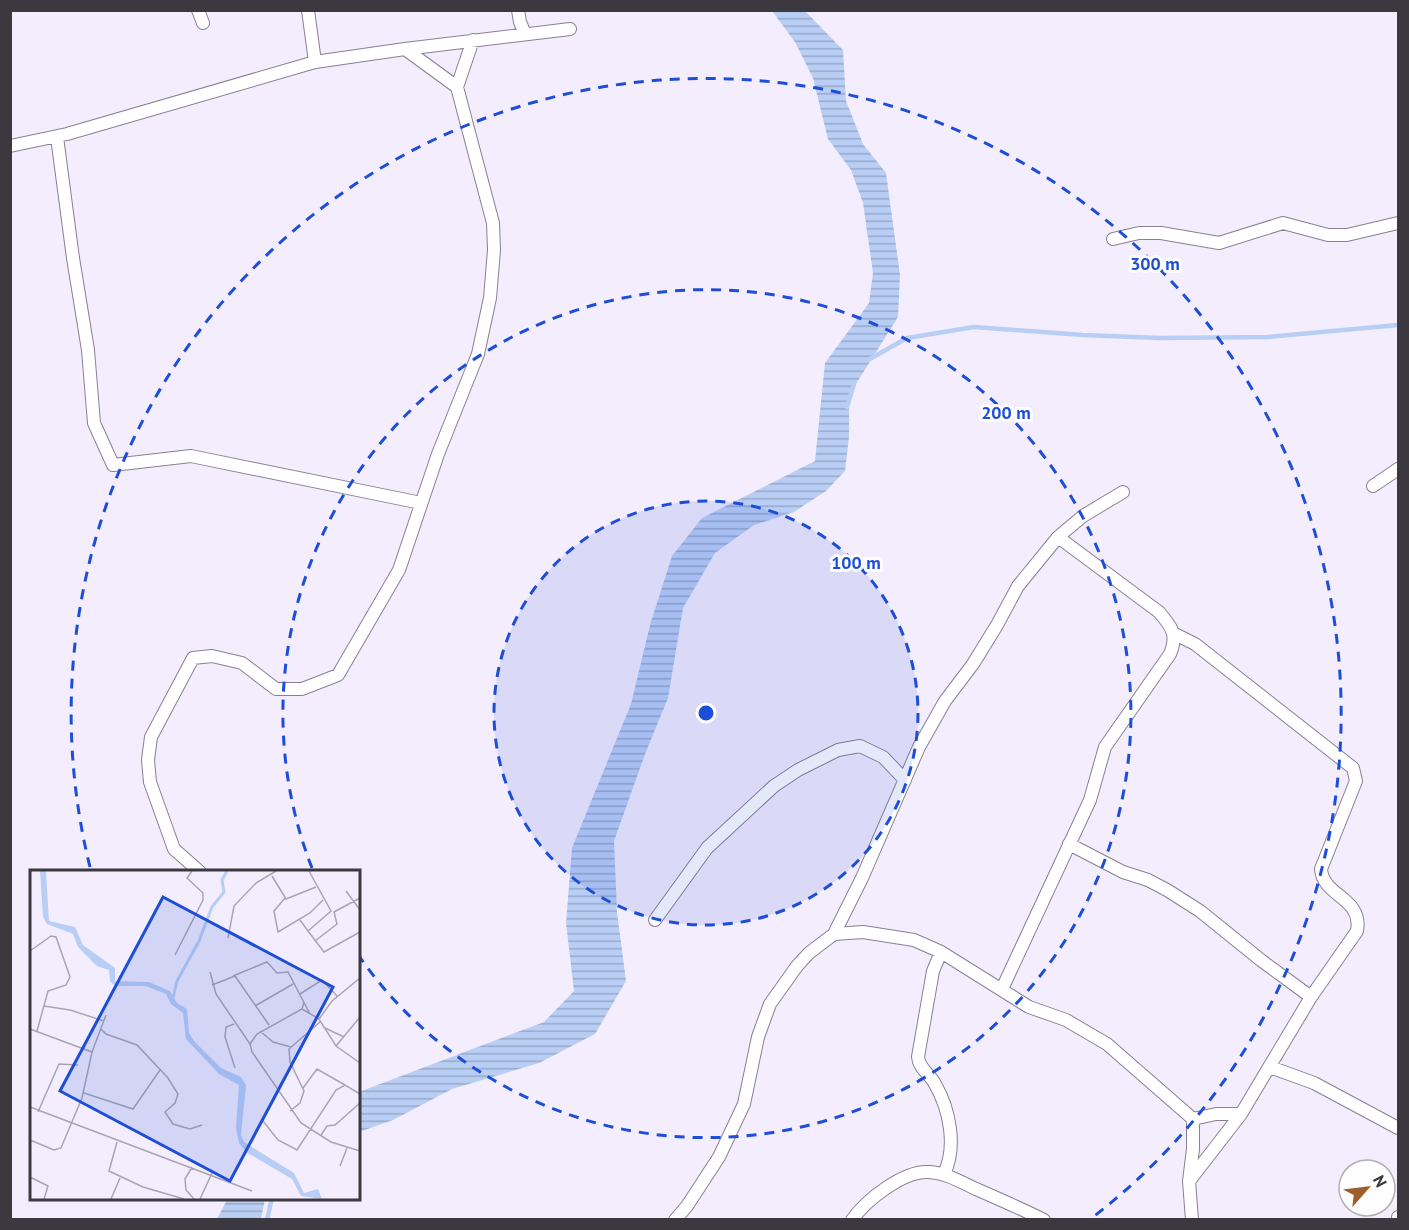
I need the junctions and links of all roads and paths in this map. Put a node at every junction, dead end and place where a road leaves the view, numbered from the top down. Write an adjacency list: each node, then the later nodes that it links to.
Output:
1 (308, 10): 7 (street)
2 (518, 10): 4 (street)
3 (570, 30): 4 (street)
4 (525, 34): 5 (street)
5 (473, 40): 6 (street); 8 (street)
6 (405, 48): 7 (street); 8 (street)
7 (315, 62): 9 (street)
8 (457, 87): 16 (street)
9 (57, 137): 10 (street); 16 (street)
10 (10, 146)
11 (1398, 223): 12 (street)
12 (1113, 239)
13 (1398, 470): 14 (street)
14 (1373, 486)
15 (1124, 492): 17 (street)
16 (421, 503): 21 (street)
17 (1058, 537): 18 (street); 19 (street)
18 (1173, 633): 20 (street); 26 (street)
19 (904, 780): 22 (street); 23 (street)
20 (1069, 844): 25 (street); 26 (street)
21 (198, 870)
22 (655, 920)
23 (834, 934): 24 (street); 33 (street)
24 (941, 952): 25 (street); 31 (street)
25 (1002, 989): 29 (street)
26 (1311, 997): 27 (street)
27 (1270, 1067): 28 (street); 30 (street)
28 (1241, 1114): 29 (street); 32 (street)
29 (1193, 1119): 32 (street)
30 (1398, 1128)
31 (944, 1174): 34 (street); 35 (street)
32 (1190, 1180): 36 (street)
33 (675, 1220)
34 (852, 1220)
35 (1044, 1220)
36 (1192, 1220)

